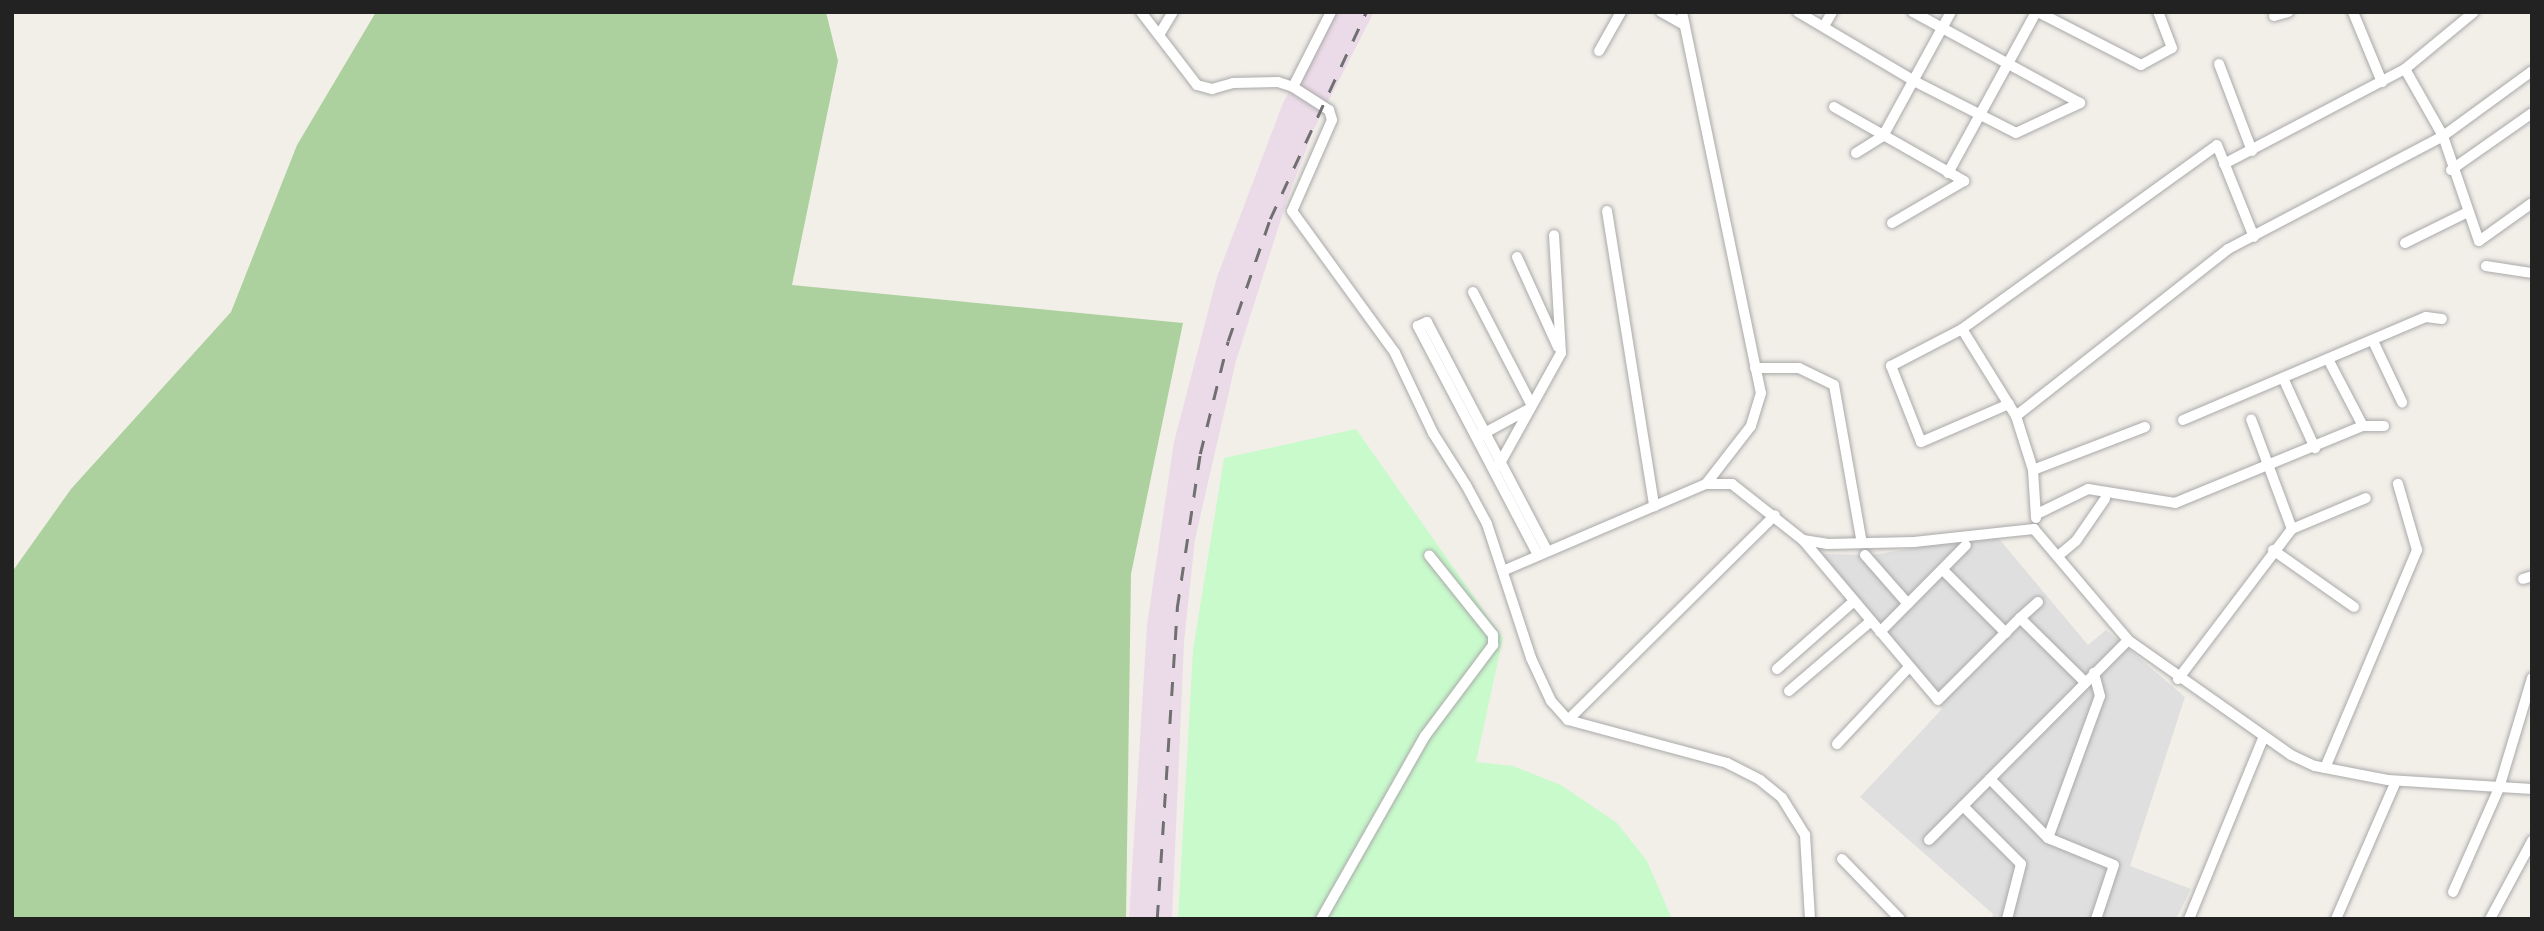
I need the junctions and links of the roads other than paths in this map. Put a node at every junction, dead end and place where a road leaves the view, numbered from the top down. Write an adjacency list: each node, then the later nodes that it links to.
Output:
1 (1141, 12): 19 (street)
2 (1173, 12): 19 (street)
3 (1331, 12): 27 (street)
4 (1621, 12): 20 (street)
5 (1661, 12): 16 (street)
6 (1798, 12): 17 (street)
7 (1832, 12): 17 (street)
8 (1913, 12): 18 (street)
9 (1951, 12): 18 (street)
10 (2037, 12): 11 (street); 21 (street)
11 (2158, 12)
12 (2288, 12): 15 (street)
13 (2353, 12): 26 (street)
14 (2474, 12): 23 (street)
15 (2274, 16)
16 (1682, 18): 54 (street)
17 (1824, 26): 25 (street)
18 (1941, 29): 21 (street); 25 (street)
19 (1159, 35): 27 (street)
20 (1600, 51)
21 (2007, 64): 30 (street); 30 (street)
22 (2219, 64): 33 (street)
23 (2405, 69): 26 (street); 32 (street)
24 (2532, 71): 32 (street)
25 (1914, 81): 30 (street); 31 (street)
26 (2382, 82): 33 (street)
27 (1293, 87): 88 (street)
28 (1834, 107): 31 (street)
29 (2532, 113): 36 (street)
30 (1979, 114): 37 (street)
31 (1883, 136): 34 (street); 37 (street)
32 (2443, 136): 36 (street); 43 (street)
33 (2252, 151): 35 (street)
34 (1856, 153)
35 (2224, 164): 43 (street); 50 (street)
36 (2451, 170): 40 (street)
37 (1948, 173): 41 (street)
38 (2532, 203): 40 (street)
39 (1607, 211): 75 (street)
40 (2468, 212): 44 (street)
41 (1892, 223)
42 (1554, 235): 52 (street)
43 (2253, 237): 60 (street)
44 (2405, 243)
45 (1517, 257): 52 (street)
46 (2486, 266): 47 (street)
47 (2532, 273)
48 (1473, 292): 59 (street)
49 (2442, 319): 51 (street)
50 (1962, 329): 58 (street); 58 (street)
51 (2373, 341): 53 (street); 57 (street)
52 (1561, 353): 59 (street)
53 (2329, 361): 56 (street); 63 (street)
54 (1755, 368): 71 (street); 82 (street)
55 (1449, 373): 66 (street)
56 (2284, 380): 62 (street); 67 (street)
57 (2402, 402)
58 (2009, 404): 60 (street)
59 (1530, 406): 66 (street); 68 (street)
60 (2016, 416): 70 (street)
61 (2251, 419): 69 (street)
62 (2183, 420)
63 (2363, 426): 64 (street); 67 (street)
64 (2384, 426)
65 (2145, 427): 70 (street)
66 (1481, 435): 68 (street)
67 (2315, 448): 69 (street)
68 (1497, 466): 84 (street)
69 (2271, 466): 76 (street); 79 (street)
70 (2033, 470): 76 (street)
71 (1706, 484): 75 (street); 77 (street)
72 (2398, 484): 108 (street)
73 (2366, 498): 79 (street)
74 (2105, 499): 86 (street)
75 (1654, 506): 84 (street)
76 (2037, 514): 78 (street)
77 (1775, 515): 80 (street); 105 (street)
78 (2034, 529): 82 (street); 86 (street)
79 (2292, 529): 83 (street)
80 (1803, 540): 82 (street); 89 (street)
81 (1966, 545): 87 (street)
82 (1863, 549): 91 (street)
83 (2273, 550): 92 (street); 102 (street)
84 (1543, 553): 88 (street)
85 (1429, 555): 119 (street)
86 (2058, 556): 97 (street)
87 (1943, 569): 91 (street); 96 (street)
88 (1504, 570): 105 (street)
89 (1853, 602): 94 (street); 99 (street)
90 (2038, 602): 93 (street)
91 (1908, 604): 95 (street)
92 (2354, 607)
93 (2021, 618): 96 (street); 103 (street)
94 (1871, 621): 95 (street); 104 (street)
95 (1880, 632): 98 (street)
96 (2007, 633): 98 (street)
97 (2128, 640): 100 (street); 102 (street)
98 (1909, 667): 107 (street)
99 (1777, 669)
100 (2094, 673): 103 (street); 114 (street)
101 (2532, 678): 111 (street)
102 (2178, 679): 106 (street)
103 (2085, 682): 109 (street)
104 (1789, 691)
105 (1568, 720): 120 (street)
106 (2263, 739): 108 (street); 124 (street)
107 (1837, 744)
108 (2325, 768): 110 (street)
109 (1990, 779): 113 (street); 114 (street)
110 (2396, 781): 111 (street); 125 (street)
111 (2499, 789): 112 (street); 118 (street)
112 (2532, 789)
113 (1963, 806): 115 (street); 122 (street)
114 (2048, 838): 123 (street)
115 (1929, 840)
116 (2532, 841): 126 (street)
117 (1842, 859): 121 (street)
118 (2453, 892)
119 (1321, 919)
120 (1810, 919)
121 (1900, 919)
122 (2007, 919)
123 (2096, 919)
124 (2189, 919)
125 (2336, 919)
126 (2490, 919)

